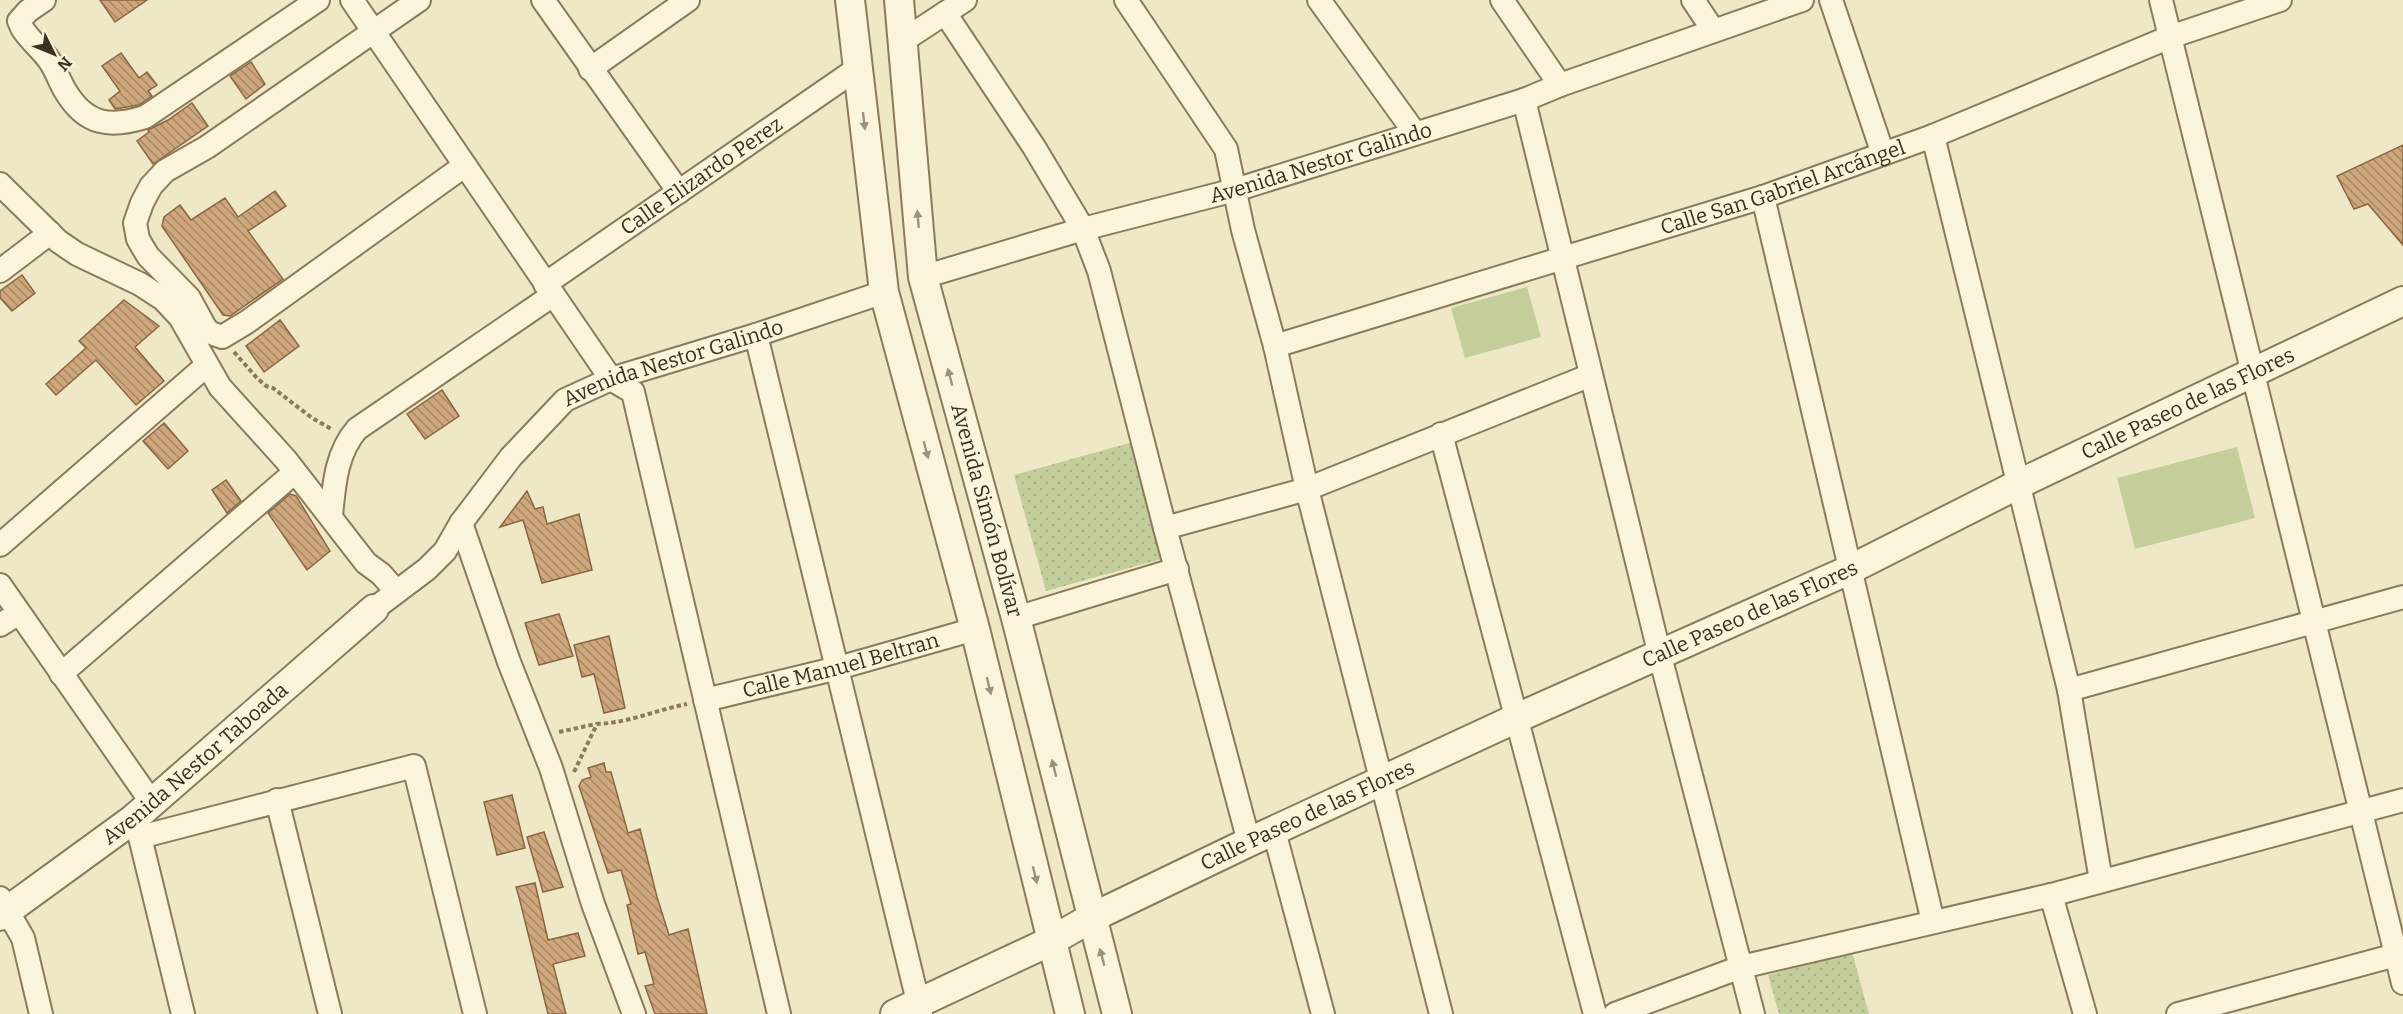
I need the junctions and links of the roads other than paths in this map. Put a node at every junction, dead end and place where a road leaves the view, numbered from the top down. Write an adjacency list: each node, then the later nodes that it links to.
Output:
1 (44, 0): 2 (street)
2 (318, 0)
3 (352, 0): 20 (street)
4 (419, 0): 20 (street)
5 (543, 0): 24 (street)
6 (688, 0): 24 (street)
7 (850, 0): 23 (street, Avenida Simón Bolívar)
8 (899, 0): 22 (street, Avenida Simón Bolívar)
9 (965, 0): 18 (street)
10 (1126, 0): 32 (street)
11 (1319, 0): 27 (street)
12 (1502, 0): 25 (street)
13 (1693, 0): 19 (street)
14 (1802, 0): 19 (street, Avenida Nestor Galindo)
15 (1831, 0): 29 (street)
16 (2161, 0): 21 (street)
17 (2280, 0): 21 (street, Calle San Gabriel Arcángel)
18 (945, 13): 22 (street); 35 (street)
19 (1713, 30): 25 (street, Avenida Nestor Galindo)
20 (373, 31): 30 (street); 30 (street)
21 (2170, 37): 28 (street, Calle San Gabriel Arcángel); 46 (street)
22 (901, 42): 39 (street, Avenida Simón Bolívar, one-way to 22)
23 (858, 68): 33 (street, Calle Elizardo Perez); 41 (street, Avenida Simón Bolívar, one-way to 41)
24 (590, 69): 33 (street)
25 (1560, 85): 26 (street, Avenida Nestor Galindo)
26 (1524, 100): 27 (street, Avenida Nestor Galindo); 37 (street)
27 (1415, 134): 32 (street, Avenida Nestor Galindo)
28 (1933, 136): 29 (street, Calle San Gabriel Arcángel); 51 (street)
29 (1883, 154): 34 (street, Calle San Gabriel Arcángel)
30 (464, 166): 40 (street)
31 (0, 184): 36 (street)
32 (1235, 190): 35 (street, Avenida Nestor Galindo); 44 (street)
33 (679, 192): 40 (street, Calle Elizardo Perez)
34 (1762, 197): 37 (street, Calle San Gabriel Arcángel); 58 (street)
35 (1083, 229): 39 (street, Avenida Nestor Galindo); 55 (street)
36 (50, 233): 38 (street); 45 (street)
37 (1562, 258): 44 (street, Calle San Gabriel Arcángel); 47 (street)
38 (0, 271)
39 (923, 277): 41 (street); 63 (street, Avenida Simón Bolívar, one-way to 39)
40 (549, 290): 48 (street); 53 (street, Calle Elizardo Perez)
41 (884, 292): 43 (street, Avenida Nestor Galindo); 66 (street, Avenida Simón Bolívar, one-way to 66)
42 (2403, 301): 46 (street, Calle Paseo de las Flores)
43 (756, 335): 48 (street, Avenida Nestor Galindo); 68 (street)
44 (1275, 346): 52 (street)
45 (207, 365): 50 (street); 56 (street)
46 (2253, 372): 51 (street, Calle Paseo de las Flores); 65 (street)
47 (1591, 375): 49 (street); 67 (street)
48 (611, 380): 54 (street, Avenida Nestor Galindo); 71 (street)
49 (1441, 434): 52 (street); 72 (street)
50 (295, 472): 53 (street); 69 (street)
51 (2019, 484): 58 (street, Calle Paseo de las Flores); 70 (street)
52 (1307, 489): 55 (street); 73 (street)
53 (331, 516): 60 (street)
54 (461, 523): 60 (street, Avenida Nestor Galindo); 93 (street)
55 (1165, 528): 57 (street)
56 (0, 545)
57 (1177, 569): 63 (street); 78 (street)
58 (1849, 570): 67 (street, Calle Paseo de las Flores); 83 (street)
59 (0, 585): 64 (street)
60 (396, 591): 62 (street, Avenida Nestor Galindo)
61 (2403, 597): 65 (street)
62 (374, 609): 77 (street, Avenida Nestor Taboada)
63 (1016, 618): 82 (street, Avenida Simón Bolívar, one-way to 63)
64 (9, 619): 69 (street)
65 (2313, 621): 70 (street); 76 (street)
66 (975, 629): 68 (street, Calle Manuel Beltran); 84 (street, Avenida Simón Bolívar, one-way to 84)
67 (1660, 656): 72 (street, Calle Paseo de las Flores); 86 (street)
68 (838, 668): 71 (street, Calle Manuel Beltran); 88 (street)
69 (61, 675): 77 (street)
70 (2069, 690): 79 (street)
71 (705, 700): 94 (street)
72 (1517, 718): 73 (street, Calle Paseo de las Flores); 99 (street)
73 (1383, 782): 78 (street, Calle Paseo de las Flores); 98 (street)
74 (277, 800): 77 (street); 91 (street); 92 (street)
75 (2403, 801): 76 (street)
76 (2360, 812): 79 (street); 85 (street)
77 (142, 820): 81 (street, Avenida Nestor Taboada); 90 (street)
78 (1262, 837): 82 (street, Calle Paseo de las Flores); 97 (street)
79 (2101, 881): 80 (street)
80 (2051, 895): 83 (street); 102 (street)
81 (3, 908): 89 (street)
82 (1091, 918): 84 (street, Calle Paseo de las Flores); 96 (street, Avenida Simón Bolívar, one-way to 82)
83 (1933, 922): 86 (street)
84 (1051, 941): 88 (street); 95 (street, Avenida Simón Bolívar)
85 (2400, 954): 87 (street); 103 (street)
86 (1741, 968): 100 (street); 101 (street)
87 (2403, 983)
88 (911, 1010)
89 (41, 1014)
90 (183, 1014)
91 (330, 1014)
92 (475, 1014)
93 (634, 1014)
94 (779, 1014)
95 (1070, 1014)
96 (1117, 1014)
97 (1323, 1014)
98 (1441, 1014)
99 (1595, 1014)
100 (1615, 1014)
101 (1753, 1014)
102 (2085, 1014)
103 (2178, 1014)

